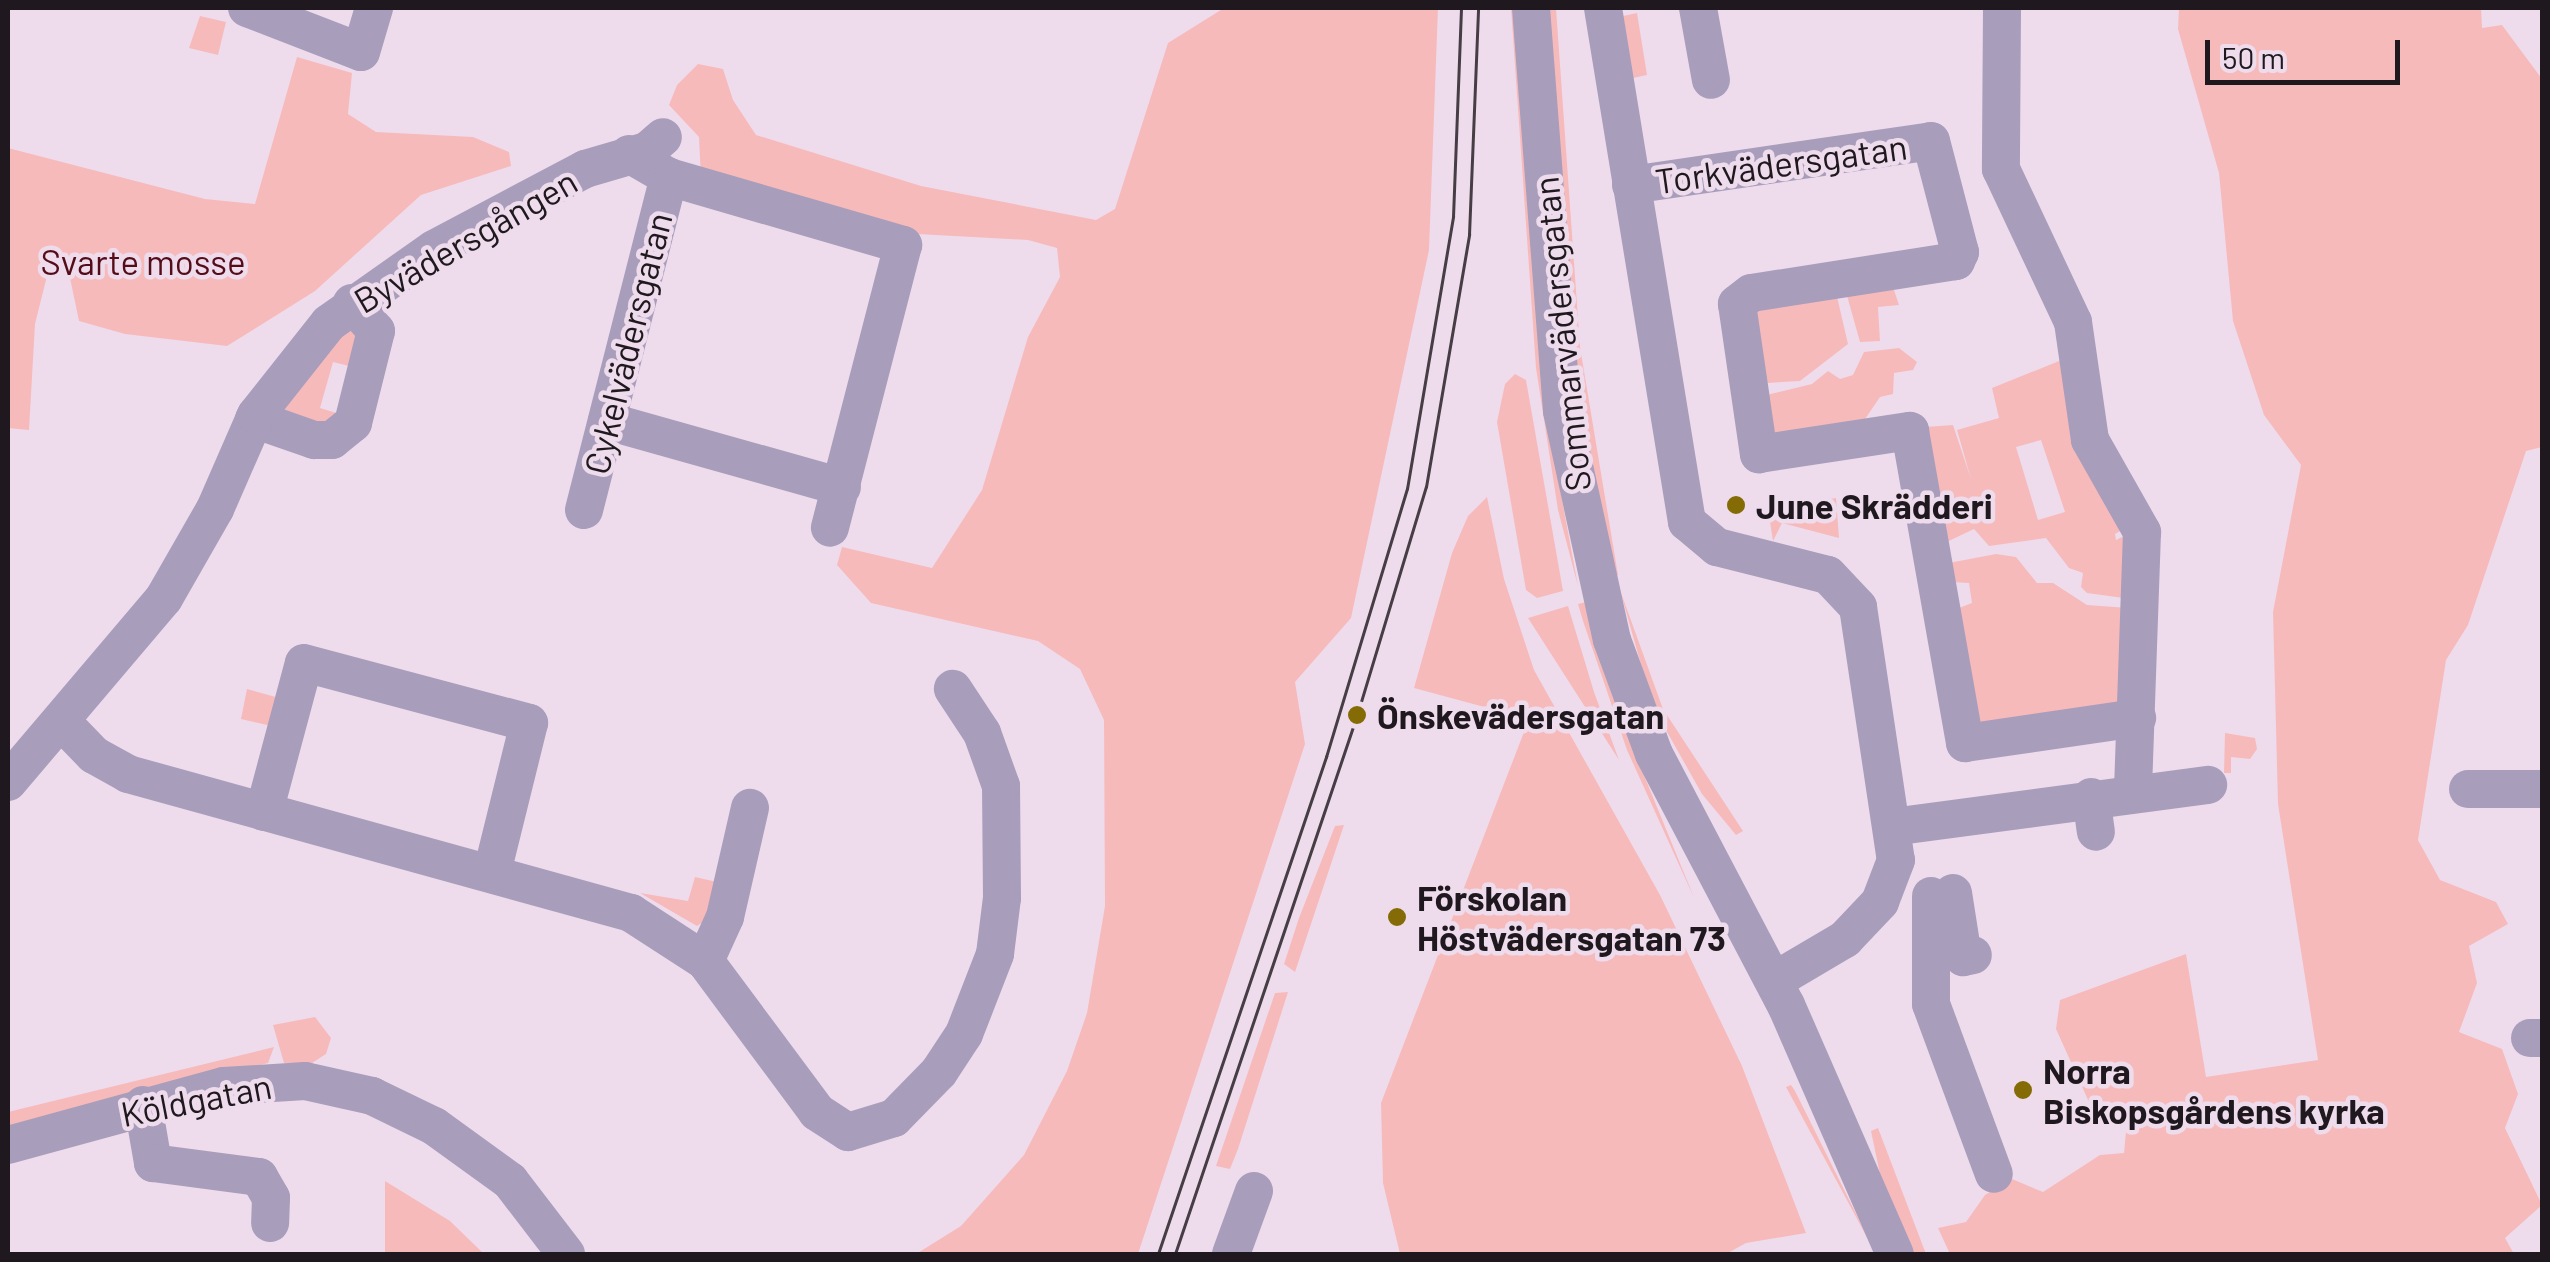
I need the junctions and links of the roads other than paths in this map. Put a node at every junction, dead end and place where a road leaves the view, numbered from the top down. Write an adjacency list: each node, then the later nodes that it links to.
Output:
1 (247, 8): 2 (street)
2 (374, 8)
3 (1531, 8): 33 (street, Sommarvädersgatan)
4 (1603, 8): 10 (street)
5 (1698, 8): 7 (street)
6 (2002, 8): 18 (street)
7 (1711, 80)
8 (646, 146): 9 (street, Cykelvädersgatan); 11 (street, Byvädersgången)
9 (669, 177): 13 (street, Cykelvädersgatan); 14 (street, Cykelvädersgatan)
10 (1631, 185): 18 (street, Torkvädersgatan); 27 (street)
11 (352, 303): 12 (street, Byvädersgången); 12 (street)
12 (254, 420): 19 (street, Byvädersgången)
13 (607, 421): 14 (street); 15 (street, Cykelvädersgatan)
14 (842, 486): 16 (street, Cykelvädersgatan)
15 (584, 510)
16 (830, 528)
17 (953, 689): 32 (street)
18 (2137, 718): 25 (street)
19 (61, 721): 20 (street, Byvädersgången); 26 (street)
20 (8, 782)
21 (2208, 784): 25 (street)
22 (2542, 788): 23 (street)
23 (2468, 789)
24 (750, 808): 32 (street)
25 (2113, 808): 27 (street)
26 (264, 812): 28 (street); 28 (street)
27 (1892, 827): 29 (street)
28 (492, 873): 32 (street)
29 (1888, 886): 30 (street); 33 (street)
30 (1949, 894): 31 (street); 36 (street)
31 (1973, 955)
32 (705, 960)
33 (1774, 981): 41 (street, Sommarvädersgatan)
34 (143, 1105): 35 (street, Köldgatan); 38 (street); 39 (street, Köldgatan)
35 (8, 1145)
36 (1994, 1174)
37 (1254, 1191): 40 (street)
38 (270, 1223)
39 (566, 1254)
40 (1231, 1254)
41 (1895, 1254)

